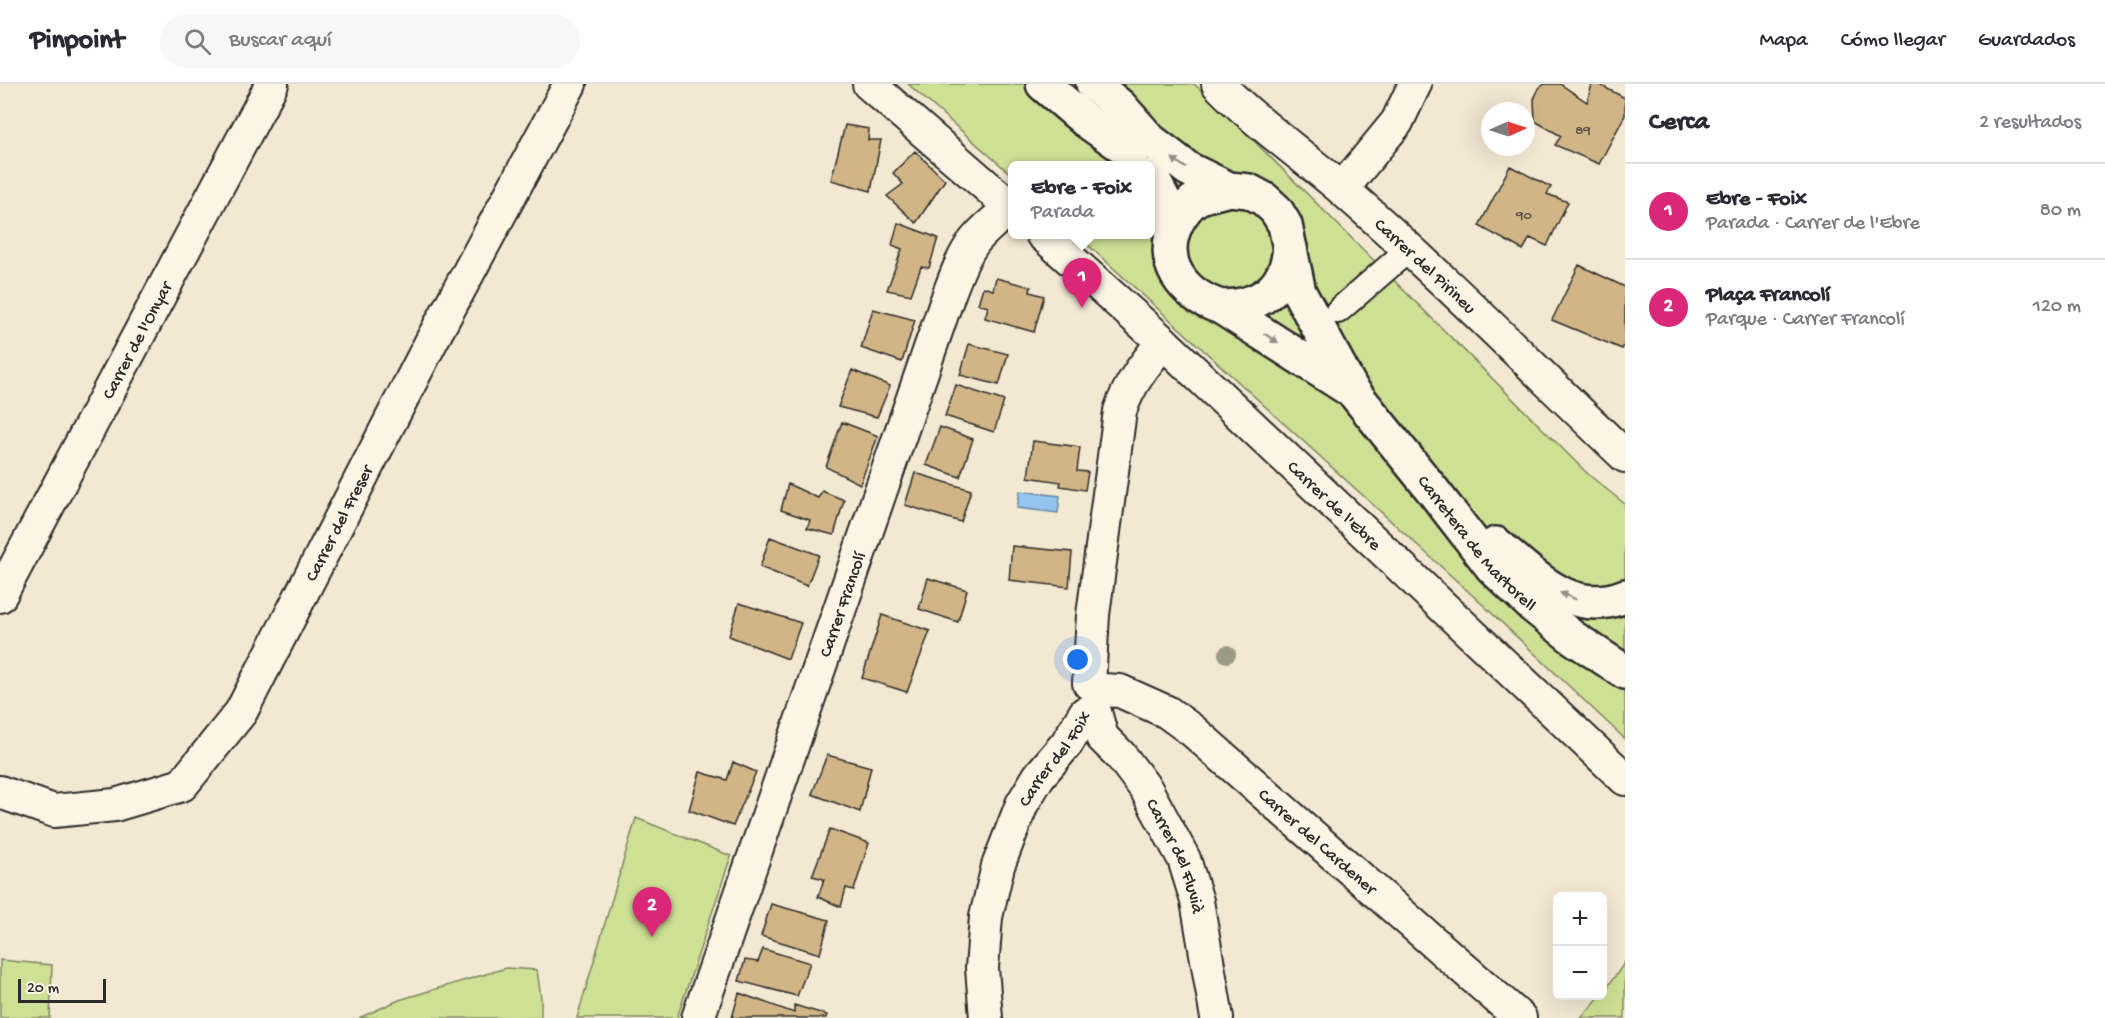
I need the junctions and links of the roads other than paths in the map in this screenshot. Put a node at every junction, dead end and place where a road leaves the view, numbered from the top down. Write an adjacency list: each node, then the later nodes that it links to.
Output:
1 (272, 84): 26 (street, Carrer de l'Onyar)
2 (570, 84): 31 (street, Carrer del Freser)
3 (869, 84): 14 (street)
4 (1043, 84): 9 (main road)
5 (1087, 84): 10 (main road)
6 (1093, 84): 12 (main road, one-way to 6)
7 (1218, 84): 13 (street, Carrer del Pirineu)
8 (1415, 84): 13 (street)
9 (1137, 161)
10 (1139, 161)
11 (1155, 185): 16 (main road)
12 (1229, 189): 16 (main road); 18 (main road)
13 (1342, 189): 19 (street, Carrer del Pirineu)
14 (1008, 205)
15 (1008, 211): 32 (street, Carrer Francolí)
16 (1173, 230): 20 (main road)
17 (1048, 239): 22 (street, Carrer de l'Ebre)
18 (1290, 248): 20 (main road); 23 (main road)
19 (1408, 250): 21 (street); 24 (street, Carrer del Pirineu)
20 (1221, 307): 23 (main road, one-way to 23)
21 (1338, 311)
22 (1163, 342): 29 (street, Carrer del Foix); 30 (street, Carrer de l'Ebre)
23 (1352, 390): 25 (main road, Carretera de Martorell)
24 (1625, 456)
25 (1434, 492): 27 (main road, one-way to 25); 28 (main road, Carretera de Martorell)
26 (0, 596)
27 (1625, 596)
28 (1625, 672)
29 (1093, 699): 33 (street, Carrer del Foix); 34 (street, Carrer del Fluvià); 35 (street, Carrer del Cardener)
30 (1625, 779)
31 (0, 792)
32 (698, 1018)
33 (987, 1018)
34 (1217, 1018)
35 (1520, 1018)

